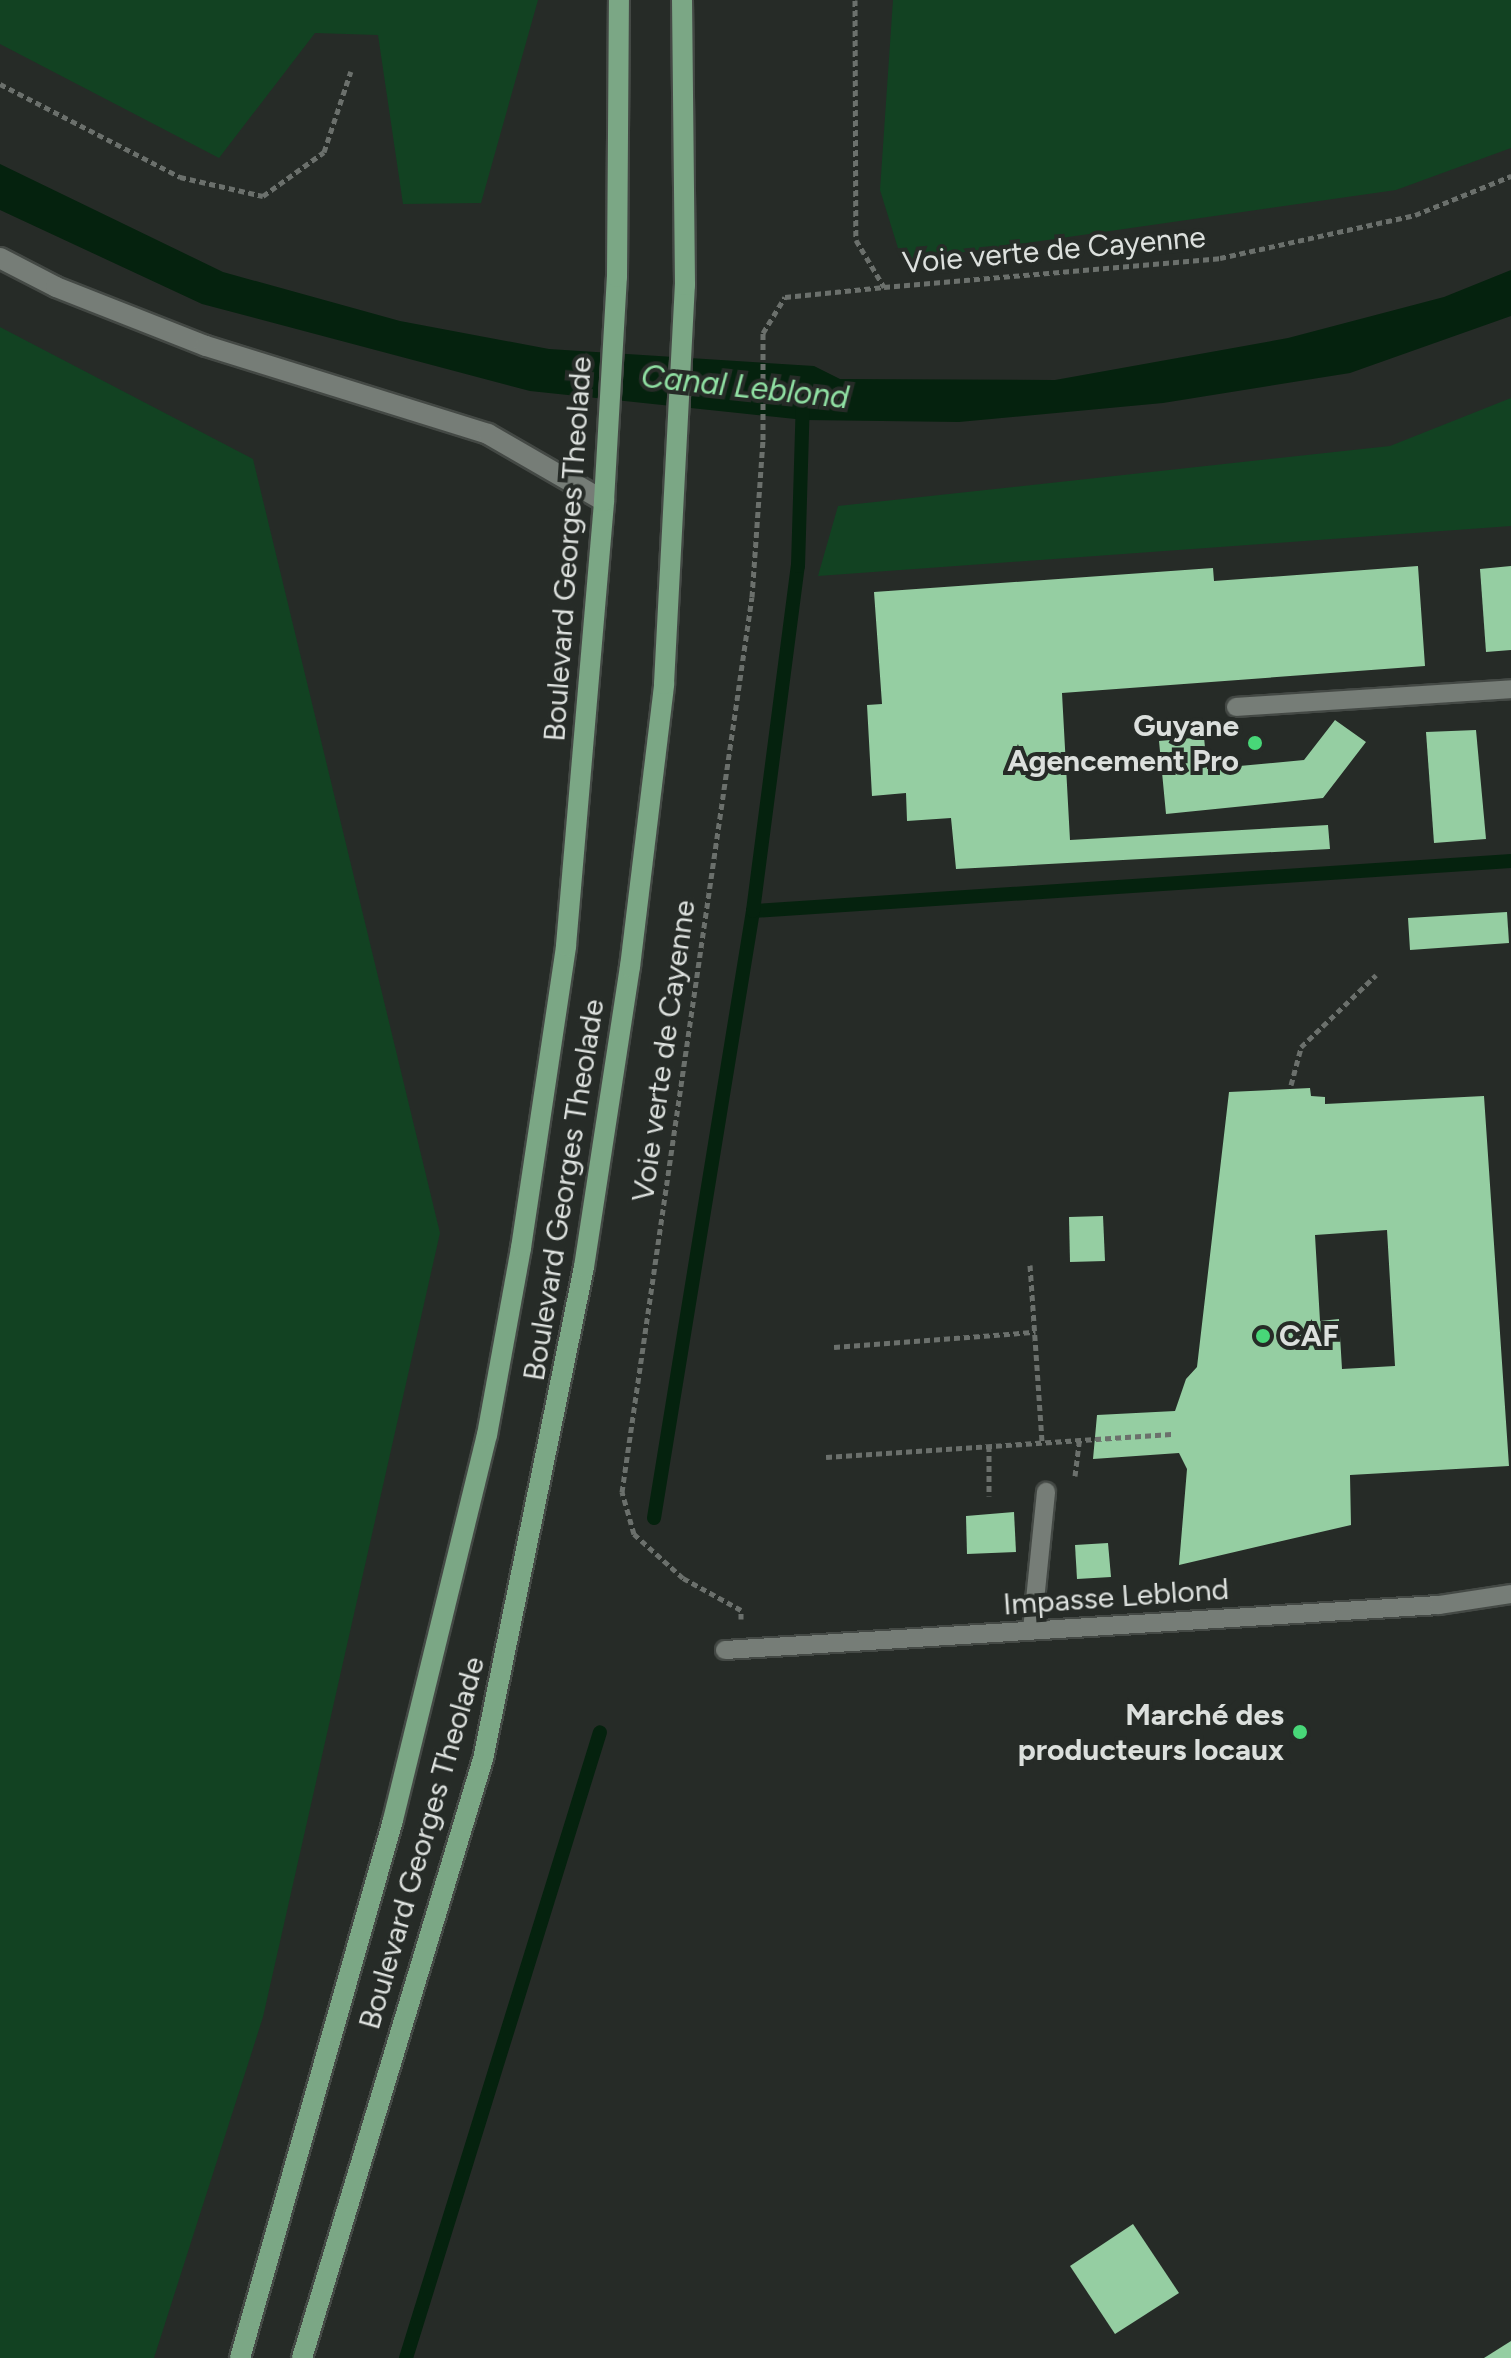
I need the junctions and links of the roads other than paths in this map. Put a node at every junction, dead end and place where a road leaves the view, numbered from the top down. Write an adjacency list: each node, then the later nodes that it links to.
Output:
1 (619, 0): 4 (main road, Boulevard Georges Theolade)
2 (682, 0): 12 (main road, Boulevard Georges Theolade)
3 (0, 258): 4 (street)
4 (604, 501): 11 (main road, Boulevard Georges Theolade)
5 (1511, 689): 6 (lane)
6 (1236, 707)
7 (1046, 1492): 9 (lane)
8 (1511, 1594): 9 (lane, Impasse Leblond)
9 (1032, 1630): 10 (lane, Impasse Leblond)
10 (725, 1650)
11 (240, 2358)
12 (302, 2358)

